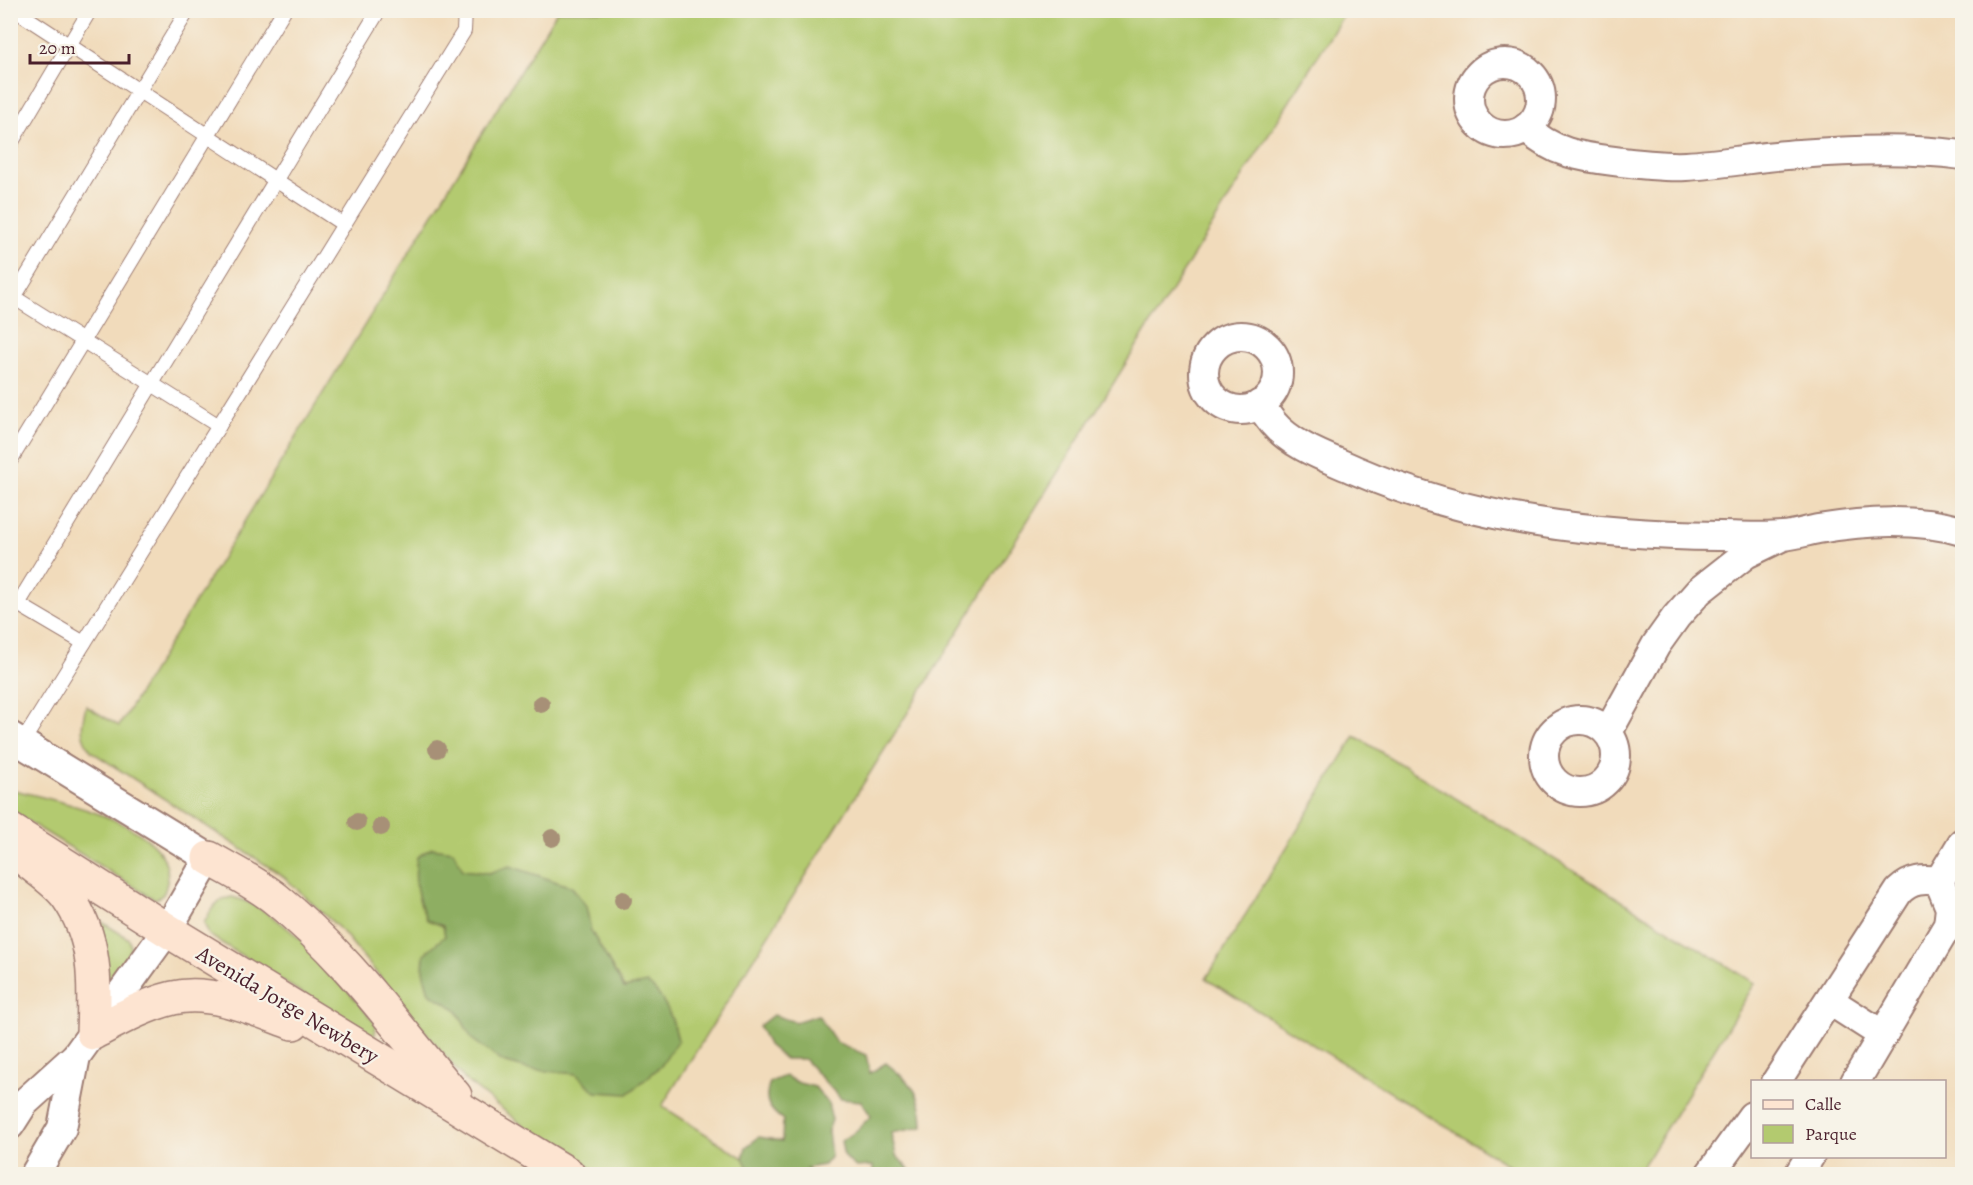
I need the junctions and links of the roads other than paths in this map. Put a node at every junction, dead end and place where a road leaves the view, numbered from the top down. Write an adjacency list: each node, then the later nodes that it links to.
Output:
1 (15, 10): 7 (lane)
2 (90, 10): 7 (lane)
3 (189, 10): 8 (lane)
4 (284, 10): 10 (lane)
5 (379, 10): 13 (lane)
6 (465, 10): 14 (lane)
7 (69, 46): 8 (lane); 11 (lane)
8 (139, 92): 10 (lane); 15 (lane)
9 (1526, 128): 12 (street)
10 (208, 136): 13 (lane); 16 (lane)
11 (10, 145)
12 (1962, 155)
13 (276, 180): 14 (lane); 17 (lane)
14 (343, 224): 19 (lane)
15 (12, 299): 16 (lane)
16 (84, 340): 17 (lane); 20 (lane)
17 (153, 384): 19 (lane); 23 (lane)
18 (1260, 404): 22 (street)
19 (219, 426): 24 (lane)
20 (10, 461)
21 (1962, 531): 22 (street)
22 (1782, 536): 25 (street)
23 (14, 602): 24 (lane)
24 (84, 643): 26 (lane)
25 (1608, 732)
26 (16, 740): 30 (street)
27 (10, 830): 32 (main road, Avenida Jorge Newbery)
28 (1962, 843): 31 (street)
29 (10, 847): 36 (main road)
30 (209, 858): 32 (street); 39 (main road)
31 (1940, 881): 33 (street); 34 (street)
32 (167, 930): 35 (main road, Avenida Jorge Newbery); 36 (street)
33 (1830, 1001): 34 (street); 37 (street)
34 (1883, 1035): 38 (street)
35 (346, 1038): 36 (main road); 39 (main road, Avenida Jorge Newbery)
36 (84, 1045): 41 (street); 43 (street)
37 (1777, 1080)
38 (1856, 1080)
39 (471, 1115): 44 (main road, Avenida Jorge Newbery)
40 (1751, 1117): 45 (street)
41 (10, 1125)
42 (1809, 1158): 46 (street)
43 (35, 1174)
44 (568, 1174)
45 (1710, 1174)
46 (1799, 1174)

